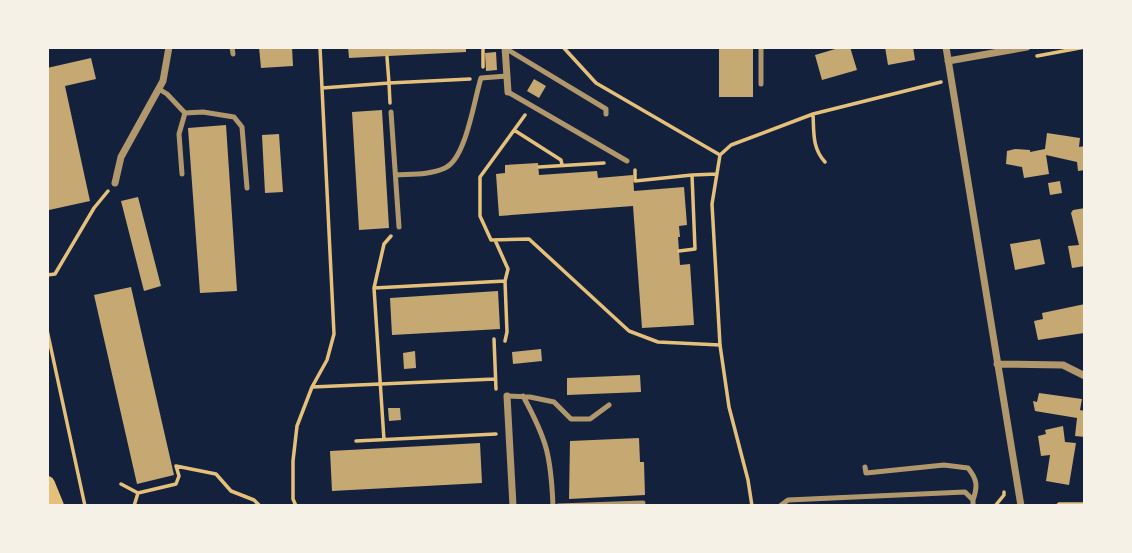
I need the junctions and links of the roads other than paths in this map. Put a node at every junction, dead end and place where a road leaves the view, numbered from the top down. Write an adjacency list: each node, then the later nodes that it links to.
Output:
1 (169, 47): 9 (street)
2 (761, 47): 8 (lane)
3 (946, 47): 6 (street)
4 (1027, 47): 6 (street)
5 (505, 48): 7 (street); 13 (lane)
6 (948, 61): 20 (street)
7 (507, 76): 10 (street); 16 (lane)
8 (761, 84)
9 (159, 89): 12 (lane); 17 (street)
10 (508, 92): 14 (lane)
11 (391, 112): 16 (lane)
12 (185, 113): 15 (lane); 18 (lane)
13 (606, 114)
14 (626, 161)
15 (182, 174)
16 (396, 175): 19 (lane)
17 (115, 183)
18 (247, 188)
19 (400, 227)
20 (997, 364): 21 (street); 33 (street)
21 (1085, 376)
22 (507, 396): 23 (lane); 30 (street)
23 (523, 396): 24 (lane); 31 (lane)
24 (609, 405)
25 (865, 467): 28 (lane)
26 (47, 484): 29 (main road)
27 (643, 503): 31 (lane)
28 (973, 503): 32 (lane)
29 (56, 506)
30 (513, 506)
31 (556, 506)
32 (780, 506)
33 (1021, 506)

